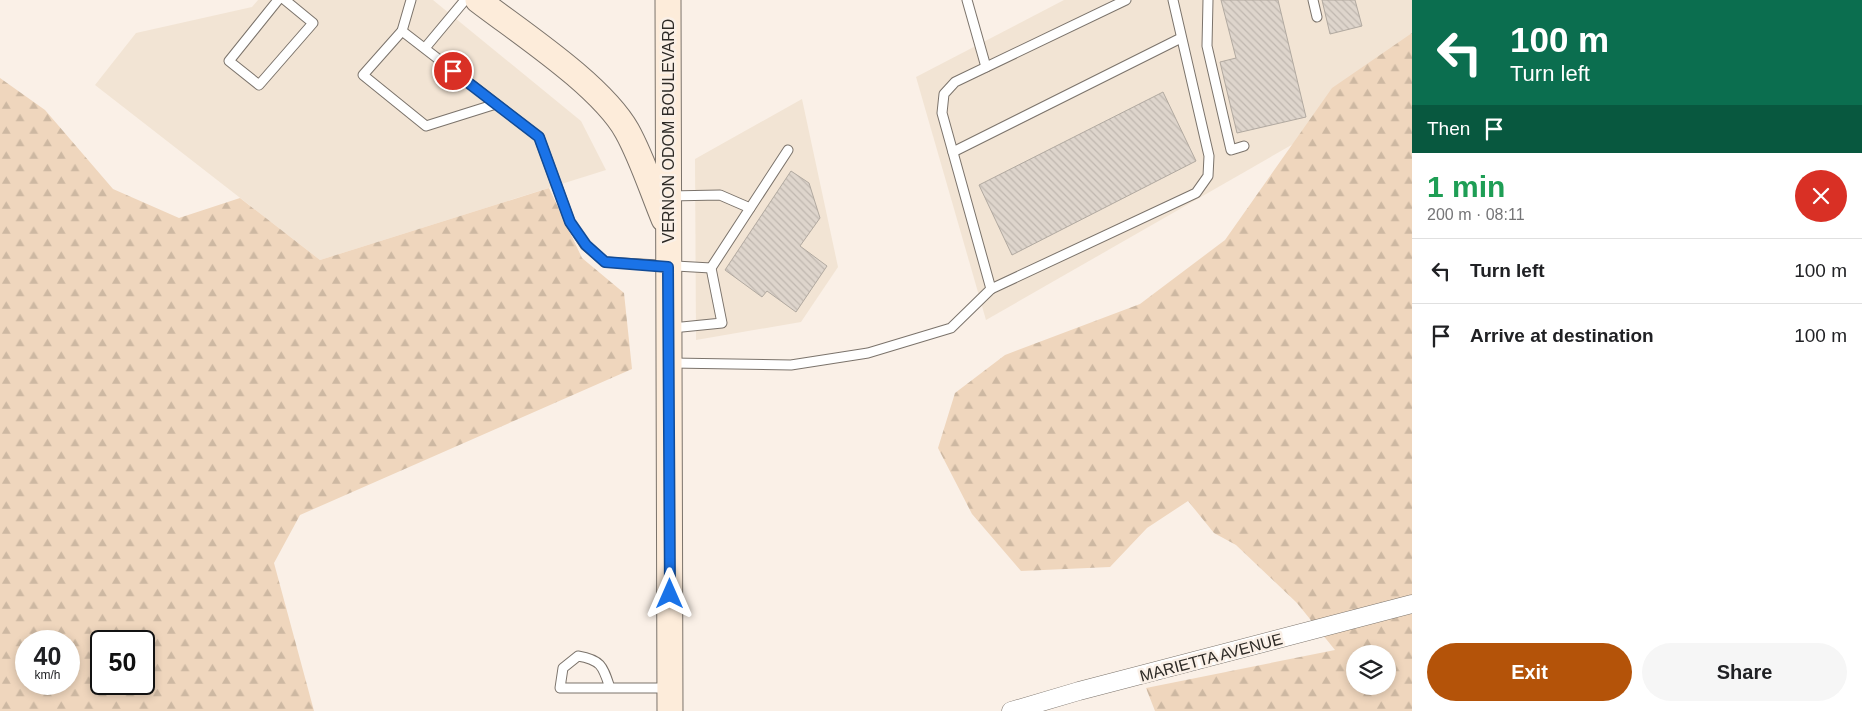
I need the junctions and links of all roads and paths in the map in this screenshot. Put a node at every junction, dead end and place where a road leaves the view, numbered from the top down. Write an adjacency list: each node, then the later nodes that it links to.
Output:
1 (278, 0): 2 (lane)
2 (285, 0)
3 (411, 0): 13 (lane)
4 (465, 0): 15 (lane)
5 (478, 0): 23 (main road)
6 (668, 0): 21 (main road, VERNON ODOM BOULEVARD)
7 (968, 0): 16 (lane)
8 (1126, 0): 16 (lane)
9 (1172, 0): 14 (lane)
10 (1208, 0): 18 (lane)
11 (1313, 0): 12 (lane)
12 (1317, 17)
13 (402, 31): 15 (lane); 17 (lane)
14 (1182, 38): 20 (lane); 26 (lane)
15 (425, 48): 17 (lane)
16 (986, 67): 20 (lane)
17 (496, 104): 24 (lane)
18 (1244, 146)
19 (788, 150): 22 (lane)
20 (953, 152): 26 (lane)
21 (669, 196): 22 (lane); 23 (main road, VERNON ODOM BOULEVARD)
22 (750, 208): 25 (lane)
23 (668, 230): 24 (main road, VERNON ODOM BOULEVARD)
24 (668, 267): 25 (lane); 27 (main road, VERNON ODOM BOULEVARD)
25 (711, 268): 27 (lane)
26 (991, 289): 28 (lane)
27 (669, 328): 28 (main road, VERNON ODOM BOULEVARD)
28 (669, 363): 31 (main road, VERNON ODOM BOULEVARD)
29 (1412, 604): 32 (street, MARIETTA AVENUE)
30 (610, 688): 30 (lane); 31 (lane)
31 (670, 700)
32 (1011, 711)

